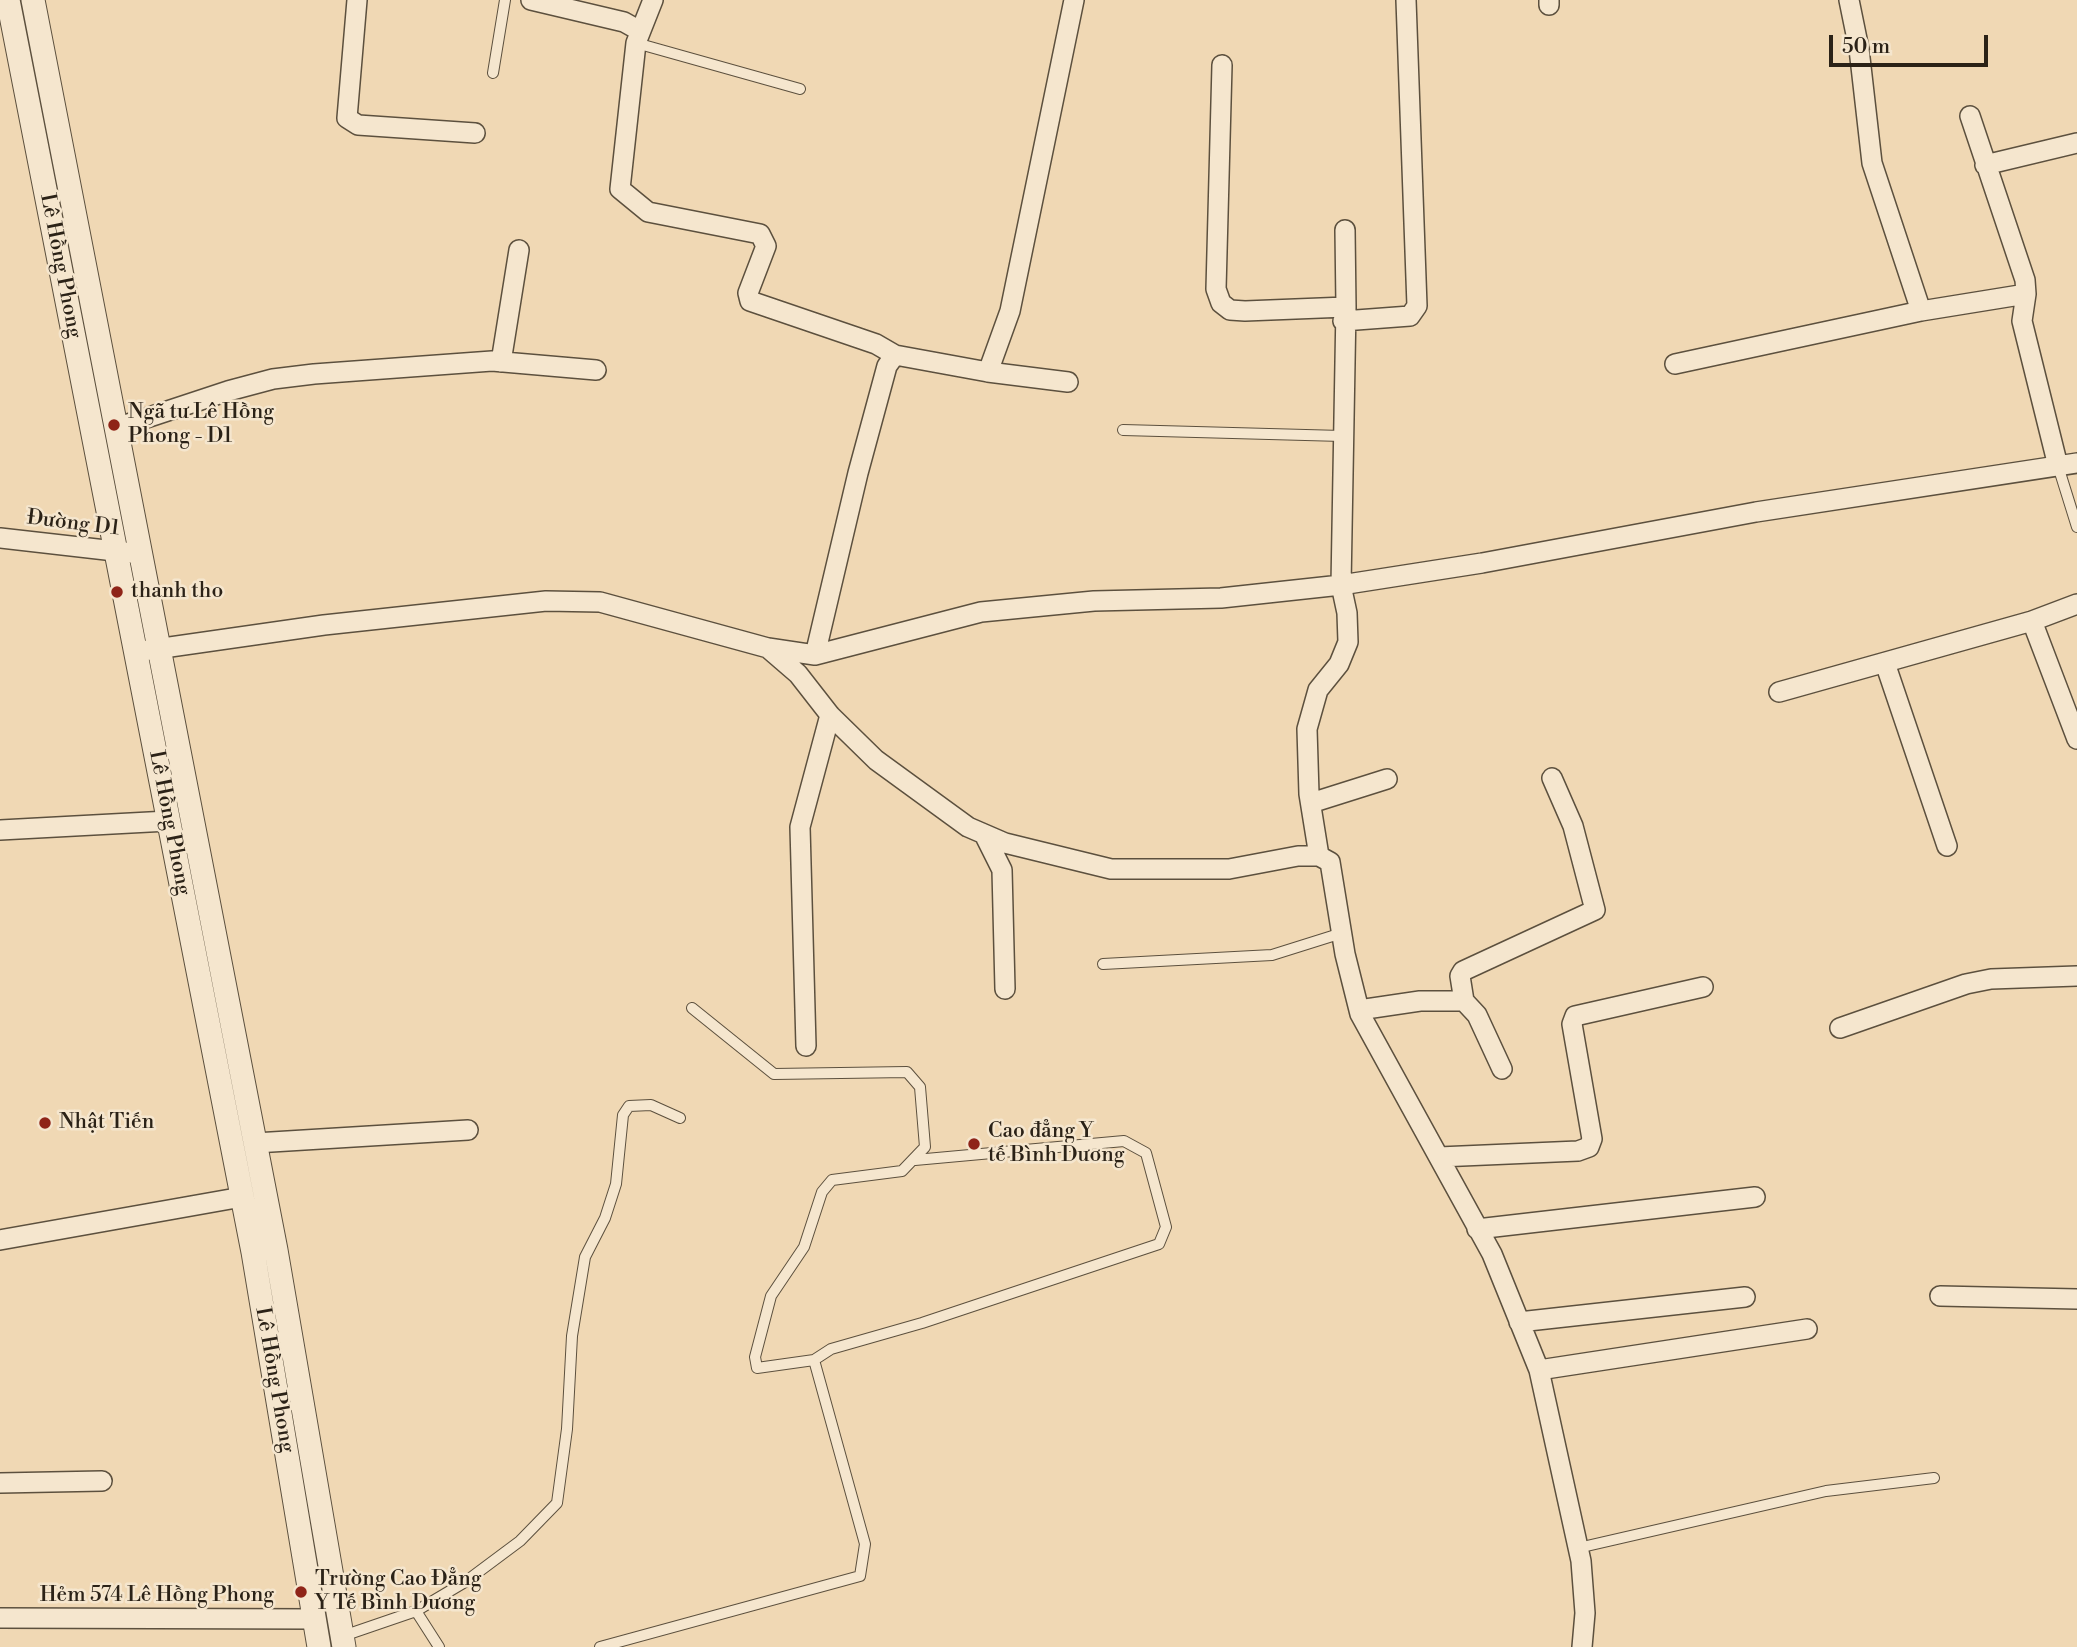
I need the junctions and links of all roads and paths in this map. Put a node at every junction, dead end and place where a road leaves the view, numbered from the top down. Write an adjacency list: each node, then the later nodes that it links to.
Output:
1 (8, 0): 35 (street, Lê Hồng Phong)
2 (33, 0): 29 (street, Lê Hồng Phong)
3 (357, 0): 15 (street)
4 (505, 0): 12 (lane)
5 (531, 0): 10 (street)
6 (653, 0): 10 (street)
7 (1074, 0): 27 (street)
8 (1406, 0): 22 (street)
9 (1849, 0): 21 (street)
10 (638, 37): 13 (lane); 23 (street)
11 (1222, 65): 22 (street)
12 (493, 73)
13 (800, 89)
14 (1970, 116): 17 (street)
15 (475, 133)
16 (2077, 143): 17 (street)
17 (1985, 165): 20 (street)
18 (1345, 230): 22 (street)
19 (519, 250): 24 (street)
20 (2026, 294): 21 (street); 32 (street)
21 (1921, 311): 25 (street)
22 (1345, 314): 31 (street)
23 (895, 355): 27 (street); 43 (street)
24 (501, 362): 26 (street); 29 (street)
25 (1675, 364)
26 (596, 370)
27 (988, 373): 28 (street)
28 (1068, 382)
29 (116, 428): 36 (street, Lê Hồng Phong)
30 (1123, 430): 31 (lane)
31 (1342, 436): 37 (street)
32 (2068, 464): 33 (lane); 37 (street)
33 (2077, 527)
34 (0, 538): 35 (street, Đường D1)
35 (116, 553): 36 (street, Đường D1); 42 (street, Lê Hồng Phong)
36 (141, 554): 40 (street, Lê Hồng Phong)
37 (1341, 585): 43 (street); 50 (street)
38 (2077, 604): 39 (street)
39 (2032, 621): 44 (street); 47 (street)
40 (159, 648): 41 (street); 42 (street); 69 (street, Lê Hồng Phong)
41 (768, 648): 43 (street); 46 (street)
42 (135, 652): 51 (street, Lê Hồng Phong)
43 (815, 655)
44 (1885, 663): 45 (street); 54 (street)
45 (1779, 692)
46 (830, 715): 53 (street); 65 (street)
47 (2077, 739)
48 (1552, 778): 61 (street)
49 (1387, 779): 50 (street)
50 (1311, 803): 55 (street)
51 (168, 821): 52 (street); 73 (street, Lê Hồng Phong)
52 (0, 830)
53 (983, 834): 55 (street); 60 (street)
54 (1947, 846)
55 (1320, 856): 56 (street)
56 (1342, 933): 57 (lane); 63 (street)
57 (1103, 964)
58 (2077, 976): 64 (street)
59 (1703, 987): 70 (street)
60 (1005, 989)
61 (1464, 1001): 63 (street); 66 (street)
62 (692, 1008): 71 (lane)
63 (1359, 1010): 70 (street)
64 (1840, 1028)
65 (806, 1046)
66 (1502, 1069)
67 (680, 1118): 88 (lane)
68 (468, 1129): 69 (street)
69 (255, 1143): 72 (street, Lê Hồng Phong)
70 (1439, 1157): 75 (street)
71 (915, 1160): 82 (lane); 82 (lane)
72 (265, 1193): 73 (street); 91 (street, Lê Hồng Phong)
73 (242, 1197): 76 (street); 90 (street, Lê Hồng Phong)
74 (1755, 1197): 75 (street)
75 (1477, 1228): 80 (street)
76 (0, 1240)
77 (1940, 1296): 79 (street)
78 (1745, 1297): 80 (street)
79 (2077, 1299)
80 (1519, 1322): 83 (street)
81 (1807, 1329): 83 (street)
82 (814, 1360): 94 (lane)
83 (1539, 1370): 87 (street)
84 (1934, 1478): 87 (lane)
85 (102, 1481): 86 (street)
86 (0, 1483)
87 (1578, 1548): 95 (street)
88 (416, 1611): 91 (lane); 93 (lane)
89 (0, 1618): 90 (street, Hẻm 574 Lê Hồng Phong)
90 (314, 1619): 92 (street, Lê Hồng Phong)
91 (343, 1641)
92 (319, 1647)
93 (439, 1647)
94 (600, 1647)
95 (1582, 1647)

